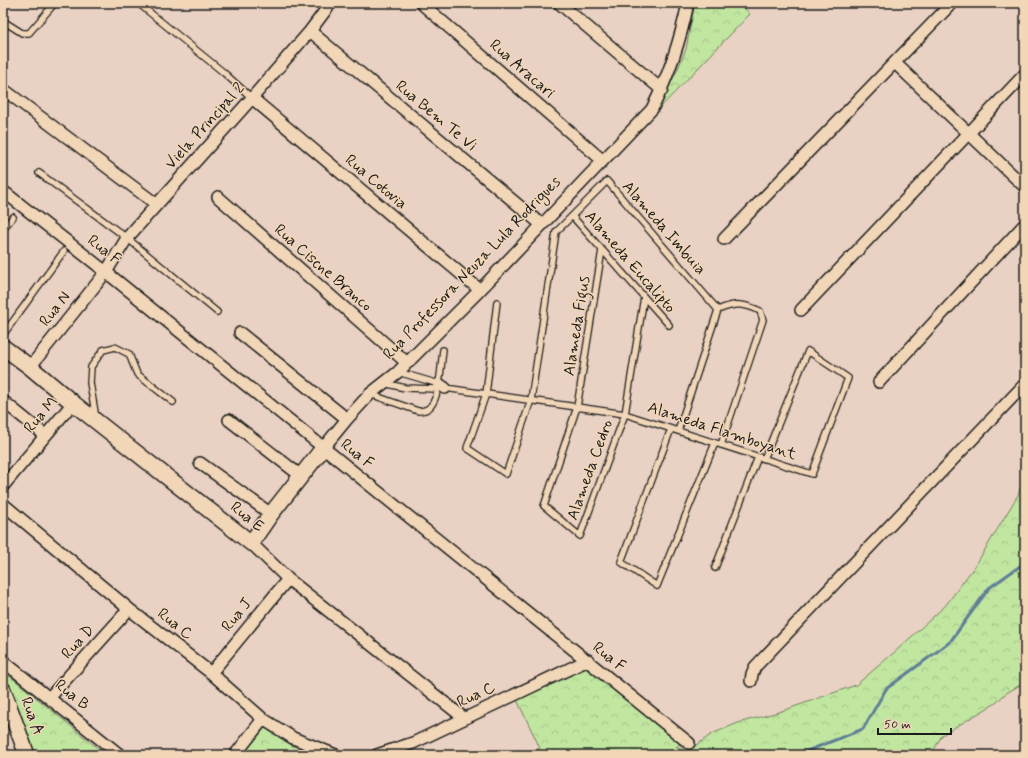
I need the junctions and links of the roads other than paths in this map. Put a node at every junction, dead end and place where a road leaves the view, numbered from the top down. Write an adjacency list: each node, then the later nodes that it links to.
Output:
1 (55, 3): 8 (lane)
2 (138, 3): 14 (lane)
3 (331, 3): 9 (street, Viela Principal 2)
4 (421, 3): 16 (street, Rua Aracari)
5 (559, 3): 13 (street)
6 (688, 3): 13 (street, Rua Professora Neuza Lula Rodrigues)
7 (952, 3): 10 (street)
8 (3, 21)
9 (310, 31): 14 (street, Viela Principal 2); 25 (street, Rua Bem Te Vi)
10 (895, 63): 15 (street); 28 (street)
11 (1025, 74): 15 (street)
12 (3, 89): 21 (street)
13 (662, 90): 16 (street, Rua Professora Neuza Lula Rodrigues)
14 (252, 98): 21 (street, Viela Principal 2); 32 (street, Rua Cotovia)
15 (968, 133): 18 (street); 36 (street)
16 (602, 160): 25 (street, Rua Professora Neuza Lula Rodrigues)
17 (39, 172): 27 (lane)
18 (1025, 187)
19 (3, 191): 31 (street, Rua F)
20 (218, 197): 43 (street, Rua Ciscne Branco)
21 (156, 204): 27 (street, Viela Principal 2)
22 (572, 216): 29 (lane, Alameda Eucalipto); 35 (lane, Alameda Imbuia); 52 (lane, Alameda Imbuia)
23 (13, 217): 26 (lane)
24 (1025, 224): 46 (street)
25 (542, 225): 32 (street, Rua Professora Neuza Lula Rodrigues)
26 (3, 229)
27 (127, 238): 31 (street, Viela Principal 2); 37 (lane)
28 (724, 239)
29 (602, 250): 33 (lane, Alameda Eucalipto); 56 (lane, Alameda Figus)
30 (64, 251): 40 (lane)
31 (106, 272): 44 (street, Rua N); 66 (street, Rua F)
32 (480, 290): 43 (street, Rua Professora Neuza Lula Rodrigues)
33 (644, 297): 38 (lane, Alameda Eucalipto); 57 (lane)
34 (497, 302): 51 (lane)
35 (718, 310): 62 (lane); 65 (lane)
36 (801, 310)
37 (217, 312)
38 (669, 325)
39 (240, 333): 58 (street)
40 (3, 335)
41 (3, 347): 44 (street, Rua E)
42 (443, 350): 49 (lane)
43 (406, 362): 45 (street, Rua Professora Neuza Lula Rodrigues)
44 (30, 367): 55 (street, Rua E)
45 (398, 372): 47 (street, Rua Professora Neuza Lula Rodrigues); 49 (lane)
46 (879, 382)
47 (384, 383): 49 (lane); 50 (street, Rua Professora Neuza Lula Rodrigues)
48 (1025, 384): 82 (street)
49 (441, 387): 50 (lane); 51 (lane, Alameda Flamboyant)
50 (370, 394): 58 (street, Rua Professora Neuza Lula Rodrigues)
51 (486, 394): 52 (lane, Alameda Flamboyant); 52 (lane)
52 (531, 400): 56 (lane, Alameda Flamboyant)
53 (3, 401): 63 (street)
54 (173, 402): 60 (lane)
55 (73, 403): 60 (street, Rua E); 63 (street, Rua M)
56 (577, 407): 57 (lane, Alameda Flamboyant); 73 (lane, Alameda Figus)
57 (625, 414): 61 (lane, Alameda Flamboyant); 73 (lane, Alameda Cedro)
58 (347, 419): 66 (street, Rua Professora Neuza Lula Rodrigues)
59 (229, 420): 70 (street)
60 (96, 421): 75 (street, Rua E)
61 (671, 429): 62 (lane, Alameda Flamboyant); 64 (lane)
62 (678, 431): 64 (lane, Alameda Flamboyant)
63 (45, 435): 71 (street, Rua M)
64 (715, 443): 65 (lane, Alameda Flamboyant)
65 (721, 445): 67 (lane, Alameda Flamboyant)
66 (324, 448): 70 (street, Rua Professora Neuza Lula Rodrigues); 80 (street, Rua F)
67 (758, 457): 68 (lane, Alameda Flamboyant); 76 (lane)
68 (764, 459): 68 (lane, Alameda Flamboyant)
69 (200, 463): 74 (street)
70 (300, 476): 74 (street, Rua Professora Neuza Lula Rodrigues)
71 (3, 486)
72 (3, 504): 78 (street, Rua C)
73 (544, 506)
74 (271, 514): 75 (street, Rua Professora Neuza Lula Rodrigues)
75 (251, 542): 77 (street, Rua E)
76 (715, 568)
77 (288, 579): 81 (street, Rua J); 85 (street, Rua E)
78 (129, 609): 81 (street, Rua C); 84 (street, Rua D)
79 (3, 660): 84 (street, Rua B)
80 (588, 660): 85 (street, Rua C); 87 (street, Rua F)
81 (211, 672): 86 (street, Rua C)
82 (751, 681)
83 (3, 690): 88 (street, Rua A)
84 (50, 697): 89 (street, Rua B)
85 (464, 718): 92 (street, Rua C)
86 (263, 719): 90 (street); 91 (street, Rua C)
87 (689, 743)
88 (27, 755)
89 (120, 755)
90 (235, 755)
91 (336, 755)
92 (377, 755)

